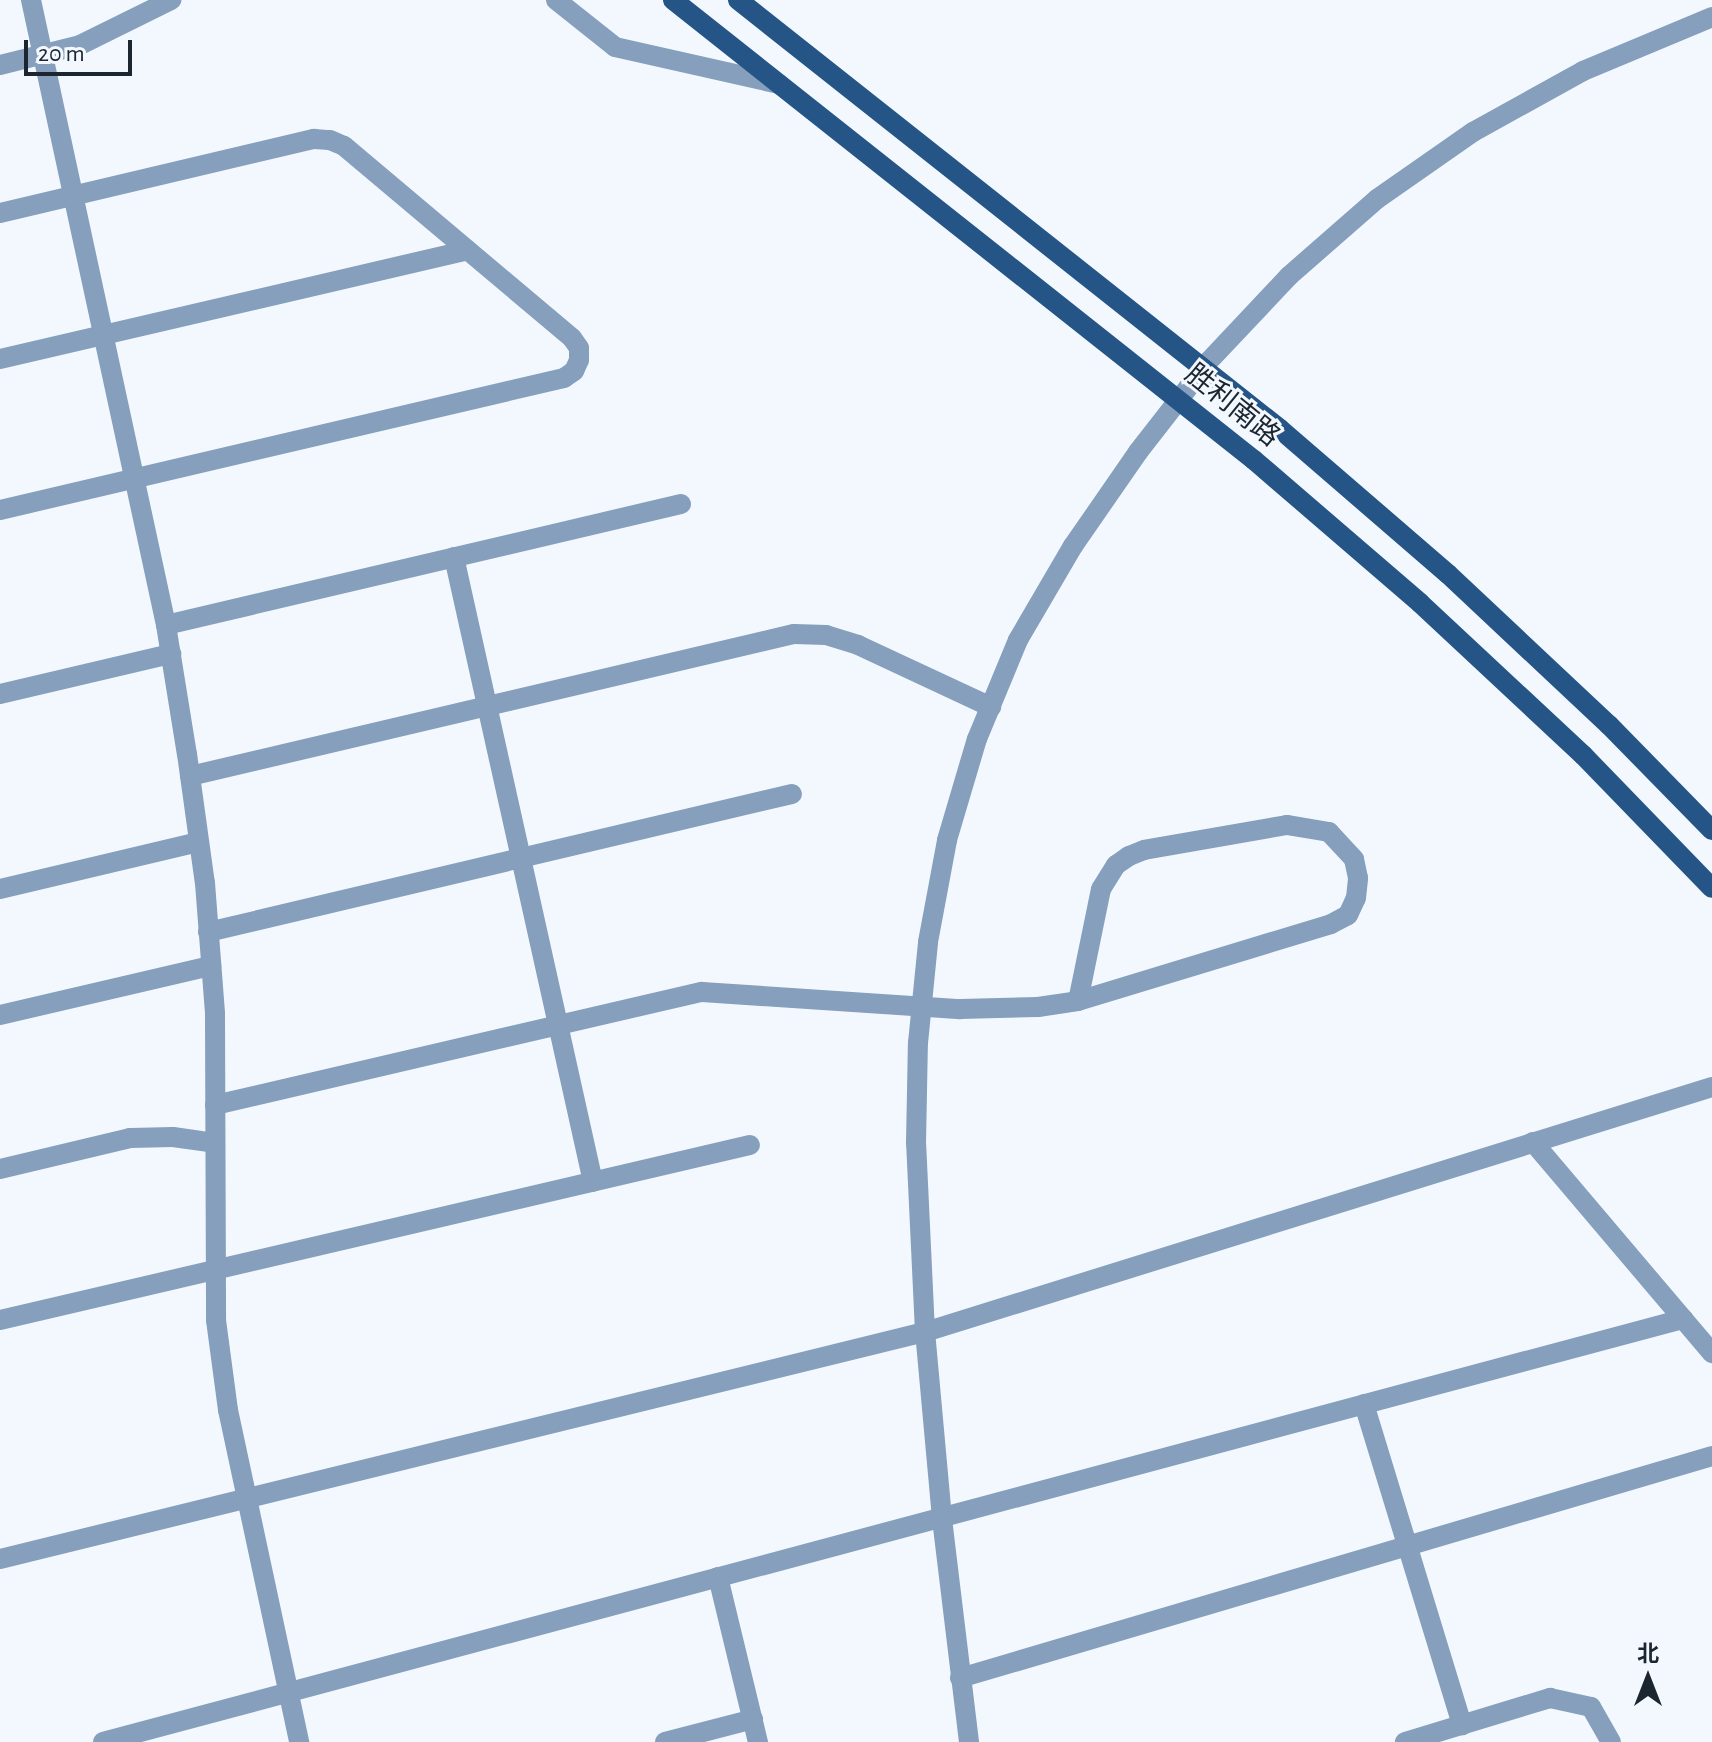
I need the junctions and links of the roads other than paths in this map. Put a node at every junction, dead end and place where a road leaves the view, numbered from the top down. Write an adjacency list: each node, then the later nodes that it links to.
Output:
1 (31, 0): 8 (street)
2 (171, 0): 8 (street)
3 (556, 0): 10 (street)
4 (738, 0): 6 (main road, 胜利南路)
5 (678, 4): 10 (main road, 胜利南路)
6 (761, 10): 28 (main road, 胜利南路)
7 (1712, 17): 16 (street)
8 (44, 54): 9 (street); 11 (street)
9 (0, 65)
10 (780, 84): 16 (main road, 胜利南路)
11 (74, 195): 12 (street); 13 (street); 14 (street)
12 (0, 213)
13 (467, 250): 14 (street); 17 (street)
14 (104, 335): 15 (street); 17 (street)
15 (0, 359)
16 (1180, 399): 25 (street); 31 (main road, 胜利南路)
17 (135, 479): 19 (street); 21 (street)
18 (681, 504): 20 (street)
19 (0, 510)
20 (454, 557): 21 (street); 24 (street)
21 (166, 625): 22 (street)
22 (171, 654): 23 (street); 26 (street)
23 (0, 694)
24 (487, 707): 25 (street); 26 (street); 30 (street)
25 (991, 707): 36 (street)
26 (190, 776): 29 (street)
27 (792, 794): 30 (street)
28 (1712, 830)
29 (199, 842): 32 (street); 33 (street)
30 (520, 858): 33 (street); 38 (street)
31 (1712, 888)
32 (0, 889)
33 (208, 932): 34 (street)
34 (211, 966): 37 (street); 40 (street)
35 (1078, 1001): 35 (street); 36 (street)
36 (922, 1007): 38 (street); 49 (street)
37 (0, 1015)
38 (558, 1024): 40 (street); 45 (street)
39 (1712, 1087): 41 (street)
40 (215, 1105): 42 (street)
41 (1533, 1142): 47 (street); 49 (street)
42 (215, 1143): 44 (street); 46 (street)
43 (750, 1145): 45 (street)
44 (0, 1169)
45 (593, 1182): 46 (street)
46 (215, 1270): 48 (street); 53 (street)
47 (1683, 1319): 50 (street); 51 (street)
48 (0, 1320)
49 (925, 1332): 53 (street); 54 (street)
50 (1712, 1353)
51 (1364, 1404): 54 (street); 55 (street)
52 (1712, 1456): 55 (street)
53 (247, 1499): 56 (street); 59 (street)
54 (942, 1518): 57 (street); 58 (street)
55 (1407, 1546): 58 (street); 61 (street)
56 (0, 1559)
57 (718, 1577): 59 (street); 60 (street)
58 (960, 1678): 66 (street)
59 (288, 1692): 62 (street); 63 (street)
60 (753, 1719): 64 (street); 65 (street)
61 (1462, 1725): 67 (street); 68 (street)
62 (103, 1742)
63 (299, 1742)
64 (665, 1742)
65 (758, 1742)
66 (969, 1742)
67 (1405, 1742)
68 (1611, 1742)

